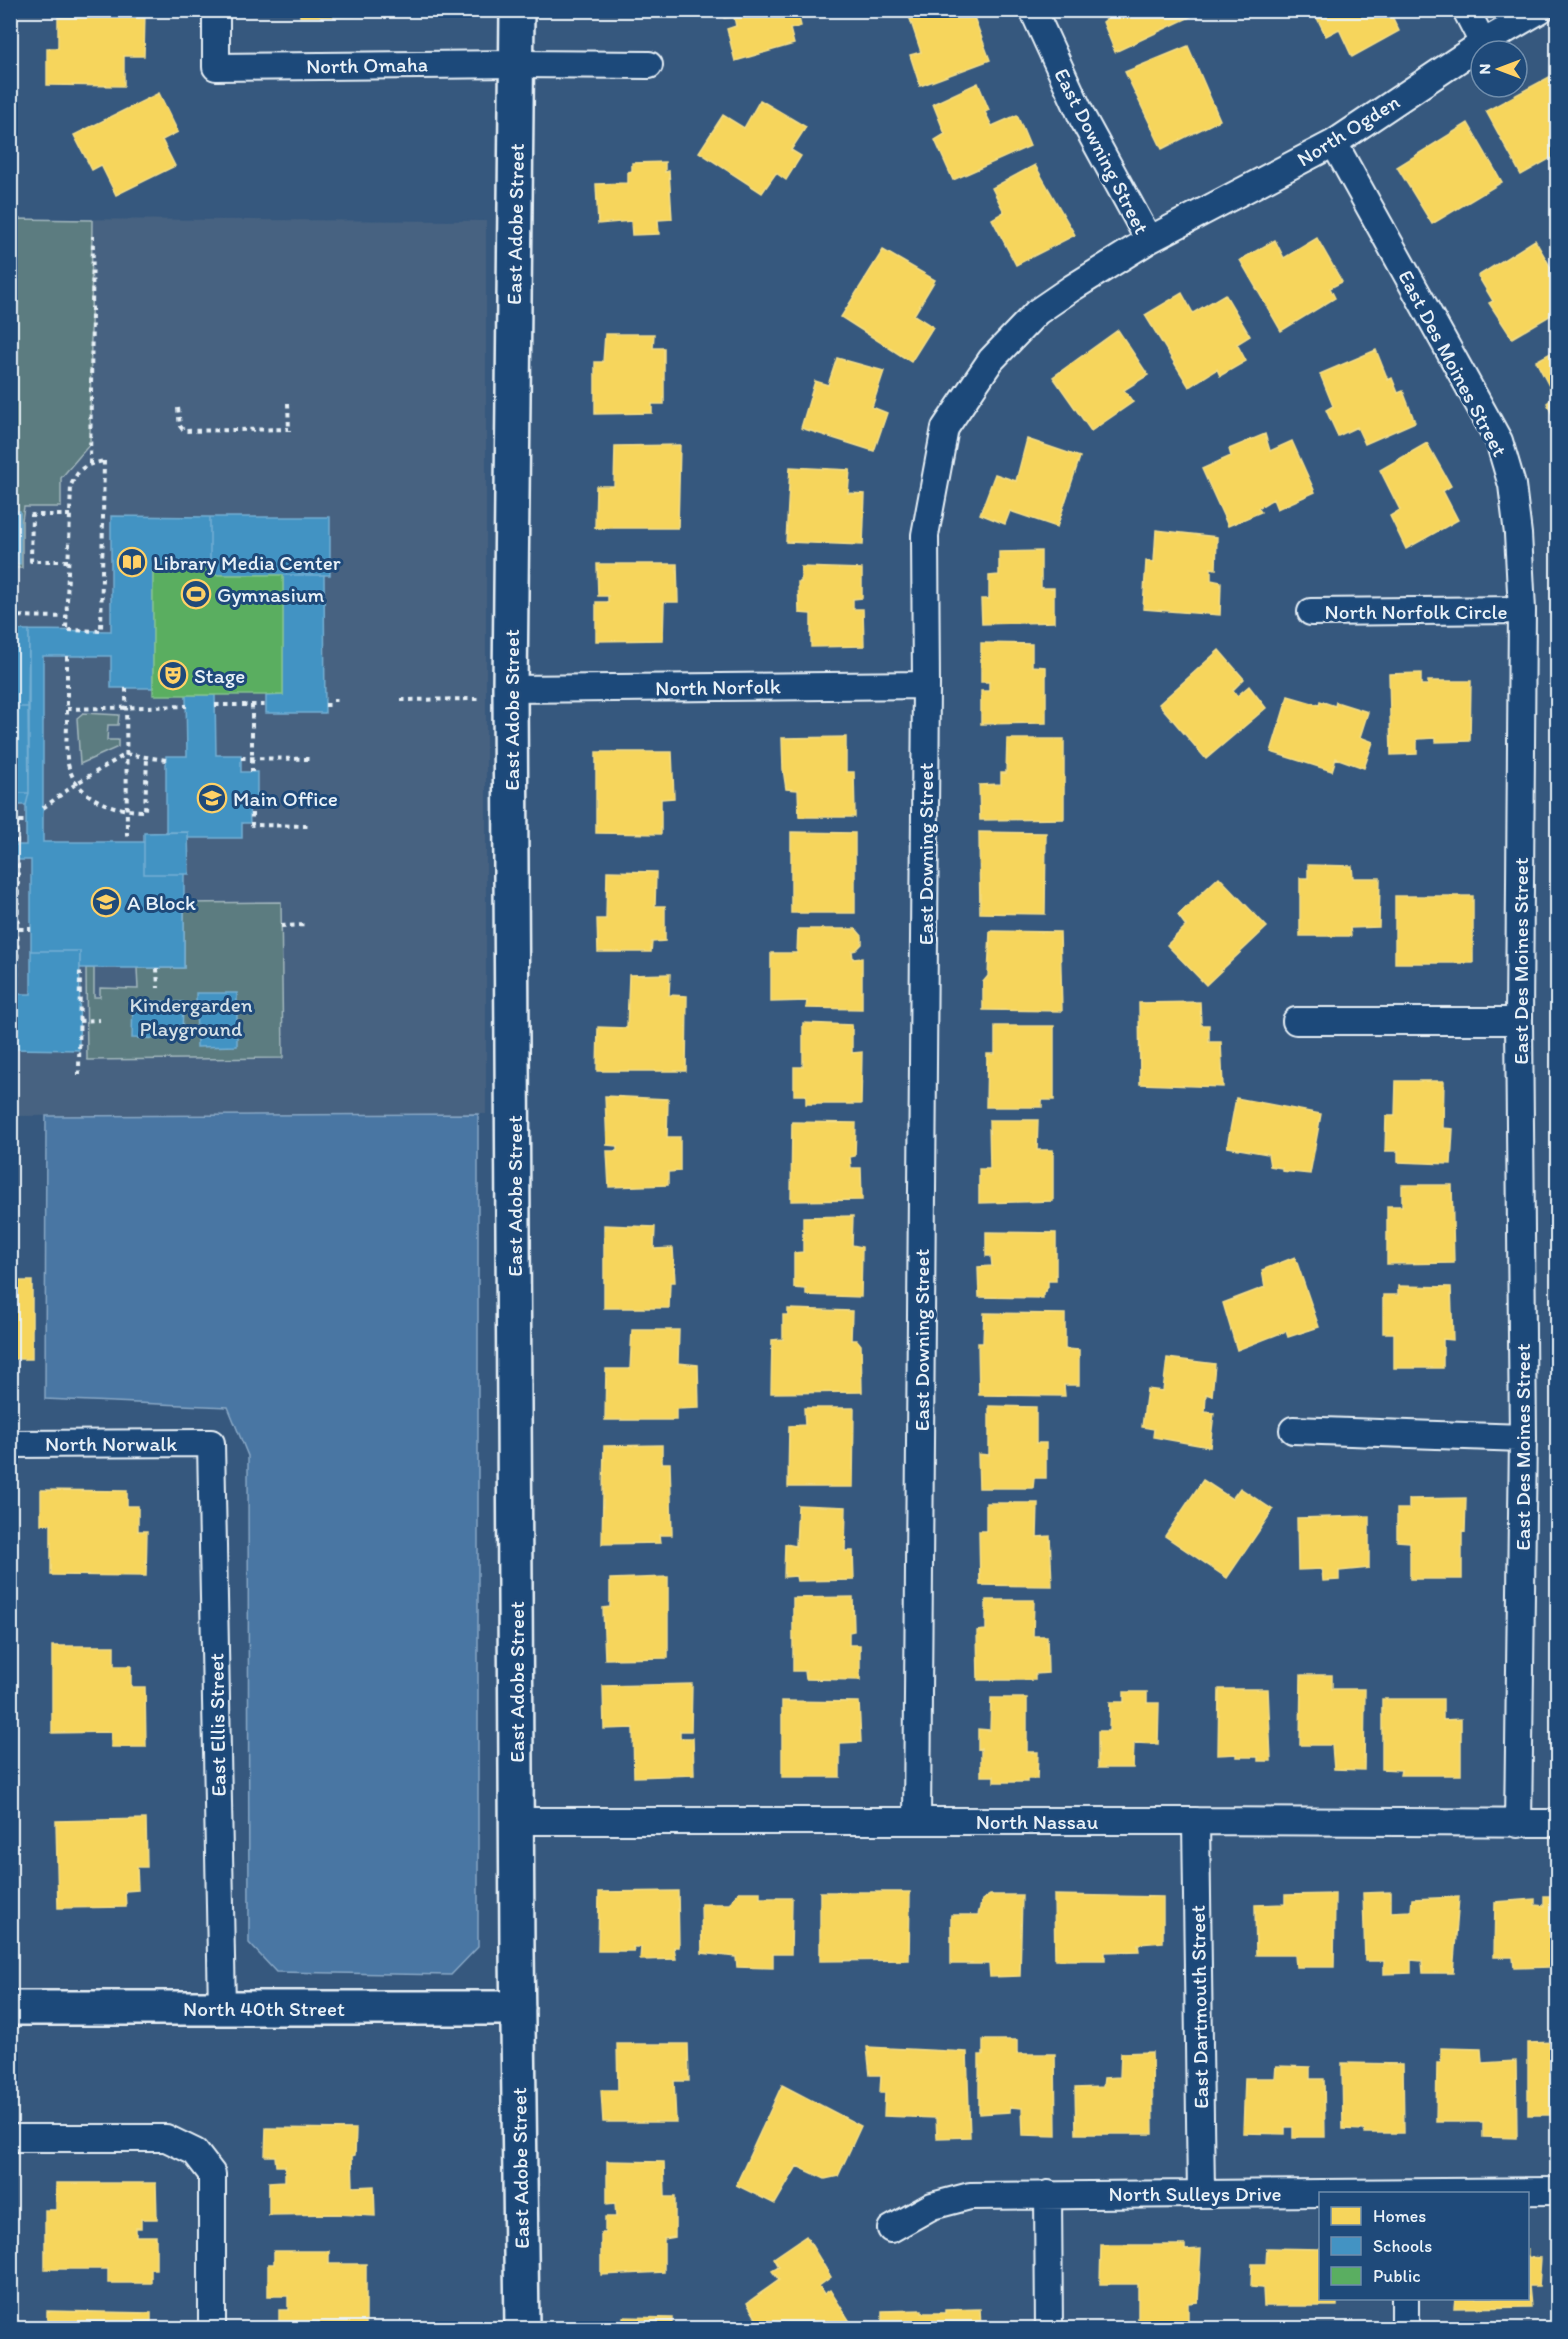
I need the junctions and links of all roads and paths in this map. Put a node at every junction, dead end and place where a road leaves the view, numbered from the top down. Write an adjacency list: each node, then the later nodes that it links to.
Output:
1 (216, 10): 9 (street, North Omaha)
2 (517, 10): 9 (street, East Adobe Street)
3 (1033, 10): 13 (street, East Downing Street)
4 (1466, 10): 6 (street)
5 (1540, 10): 7 (street, North Ogden)
6 (1481, 39)
7 (1490, 39)
8 (1469, 52): 11 (street, North Ogden)
9 (517, 64): 10 (street); 26 (street, East Adobe Street)
10 (649, 65)
11 (1334, 143): 13 (street, North Ogden); 19 (street, East Des Moines Street)
12 (93, 236): 16 (path)
13 (1149, 240): 24 (street, East Downing Street)
14 (288, 404): 15 (path)
15 (178, 408)
16 (90, 464): 17 (path); 22 (path)
17 (70, 515): 18 (path); 18 (path)
18 (68, 561): 22 (path)
19 (1522, 610): 20 (street, North Norfolk Circle); 65 (street, East Des Moines Street)
20 (1311, 612)
21 (10, 616): 22 (path)
22 (67, 616)
23 (67, 656): 35 (path)
24 (926, 684): 26 (street, North Norfolk); 73 (street, East Downing Street)
25 (126, 688): 34 (path)
26 (495, 694): 28 (path); 72 (street, East Adobe Street)
27 (341, 700): 32 (path)
28 (401, 700)
29 (215, 705): 30 (path)
30 (252, 705): 31 (path); 39 (path)
31 (266, 705)
32 (325, 705)
33 (187, 706): 34 (path)
34 (125, 707): 35 (path); 36 (path)
35 (67, 709): 43 (path)
36 (126, 754): 37 (path); 43 (path); 46 (path)
37 (147, 757): 41 (path); 46 (path)
38 (241, 758): 39 (path)
39 (252, 758): 40 (path); 42 (path)
40 (309, 759)
41 (166, 760)
42 (252, 772)
43 (77, 783): 45 (path); 46 (path)
44 (252, 804): 50 (path)
45 (43, 808)
46 (126, 811): 51 (path)
47 (10, 821): 48 (path)
48 (16, 821): 49 (path); 52 (path)
49 (26, 821)
50 (308, 826)
51 (127, 837)
52 (17, 845)
53 (18, 860): 56 (path)
54 (308, 925): 55 (path)
55 (281, 926)
56 (18, 928): 57 (path); 58 (path); 62 (path)
57 (10, 929)
58 (31, 929)
59 (80, 968): 64 (path)
60 (157, 968): 61 (path)
61 (158, 988)
62 (17, 994)
63 (100, 1020): 64 (path)
64 (79, 1021): 67 (path)
65 (1519, 1021): 66 (street); 69 (street, East Des Moines Street)
66 (1296, 1022)
67 (79, 1075)
68 (1293, 1430): 69 (street)
69 (1523, 1438): 76 (street, East Des Moines Street)
70 (212, 1443): 71 (street, North Norwalk); 78 (street, East Ellis Street)
71 (10, 1444)
72 (517, 1821): 73 (street, North Nassau); 79 (street, East Adobe Street)
73 (917, 1821): 74 (street, North Nassau)
74 (1196, 1821): 76 (street, North Nassau); 84 (street, East Dartmouth Street)
75 (1557, 1823): 76 (street, North Nassau)
76 (1518, 1824)
77 (10, 2008): 78 (street, North 40th Street)
78 (222, 2008): 79 (street, North 40th Street)
79 (518, 2008): 89 (street, East Adobe Street)
80 (10, 2138): 88 (street)
81 (1557, 2191): 83 (street, North Sulleys Drive)
82 (1319, 2192): 84 (street, North Sulleys Drive)
83 (1405, 2192)
84 (1201, 2193): 85 (street, North Sulleys Drive)
85 (1048, 2194): 86 (street, North Sulleys Drive); 90 (street)
86 (891, 2229)
87 (1405, 2300): 91 (street)
88 (212, 2328)
89 (522, 2328)
90 (1049, 2328)
91 (1405, 2328)

